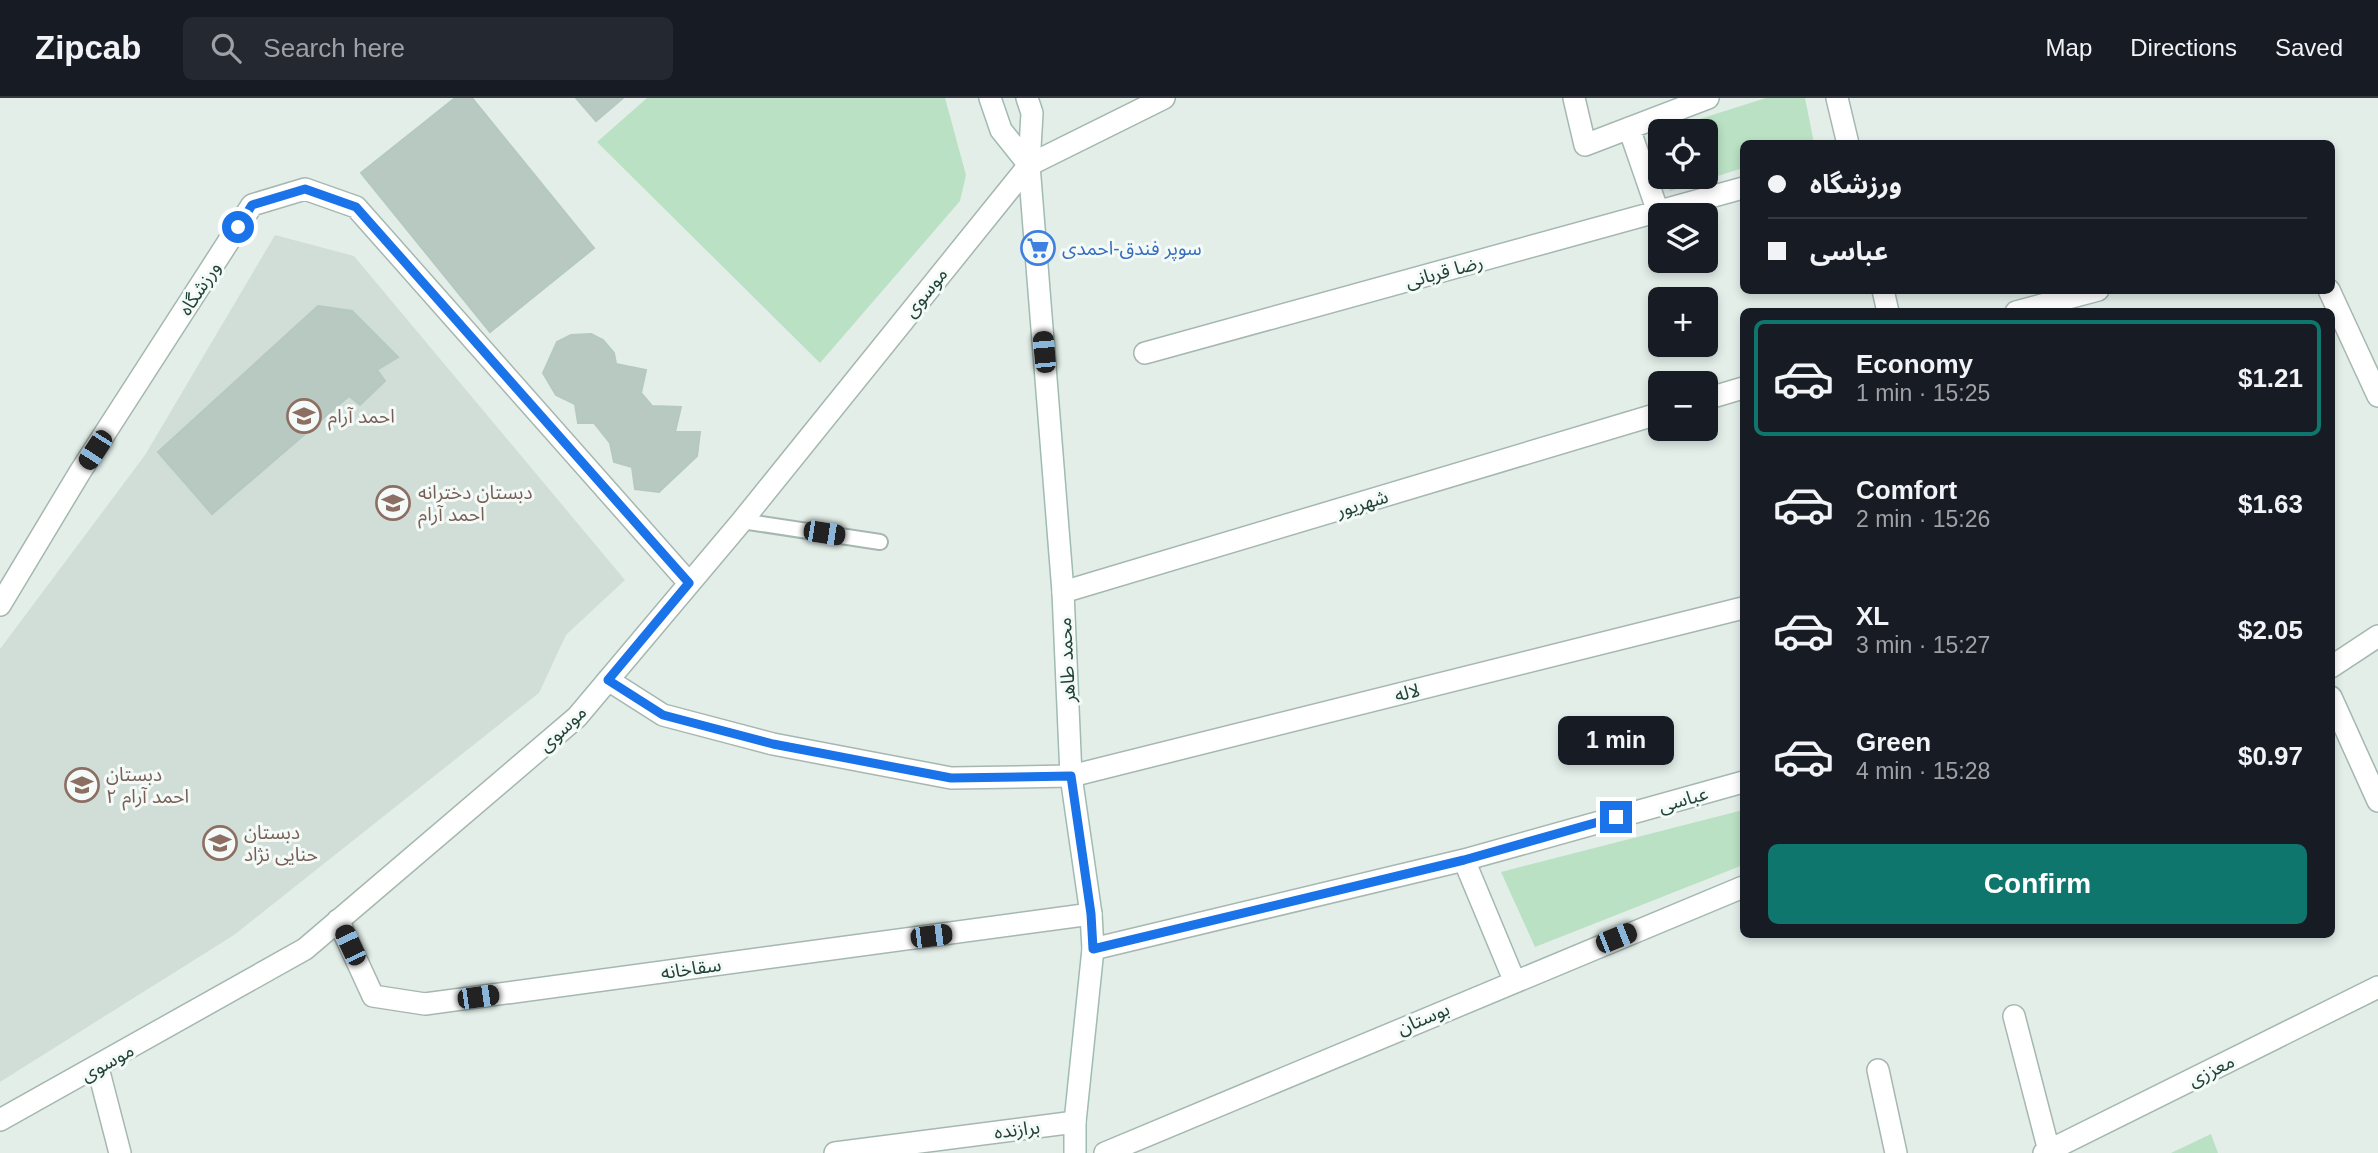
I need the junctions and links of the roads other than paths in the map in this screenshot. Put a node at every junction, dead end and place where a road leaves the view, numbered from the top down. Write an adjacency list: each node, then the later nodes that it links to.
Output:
1 (990, 98): 9 (street)
2 (1027, 98): 9 (street, محمد طاهر)
3 (1164, 98): 9 (street)
4 (1574, 98): 7 (street)
5 (1708, 98): 7 (street)
6 (1837, 98): 8 (street)
7 (1629, 128): 11 (street)
8 (1847, 140)
9 (1029, 165): 22 (street, موسوی); 25 (street, محمد طاهر)
10 (1740, 189): 12 (street, رضا قربانی)
11 (1655, 203)
12 (1690, 203)
13 (1648, 215): 17 (street, رضا قربانی)
14 (2083, 294): 16 (street)
15 (2331, 294): 20 (street)
16 (2032, 308)
17 (1145, 354)
18 (1740, 389): 19 (street)
19 (1718, 395)
20 (2378, 396)
21 (1648, 417): 25 (street, شهریور)
22 (742, 520): 23 (lane); 24 (street, موسوی)
23 (880, 542)
24 (689, 583): 26 (street, ورزشگاه); 30 (street, موسوی)
25 (1063, 592): 32 (street, محمد طاهر)
26 (0, 605)
27 (1740, 609): 32 (street, لاله)
28 (2378, 636): 29 (street)
29 (2335, 664)
30 (608, 680): 32 (street, لاله); 38 (street, موسوی)
31 (2335, 706): 34 (street)
32 (1071, 776): 37 (street, محمد طاهر)
33 (1740, 783): 35 (street, عباسی)
34 (2378, 801)
35 (1464, 860): 39 (street, عباسی); 40 (street)
36 (1740, 888): 40 (street, بوستان)
37 (1091, 914): 38 (street, سقاخانه); 39 (street, محمد طاهر)
38 (338, 920): 43 (street, موسوی)
39 (1093, 949): 46 (street, محمد طاهر)
40 (1514, 980): 52 (street, بوستان)
41 (2378, 987): 48 (street, معززی)
42 (2014, 1016): 48 (street)
43 (98, 1068): 45 (street, موسوی); 49 (street)
44 (1878, 1070): 53 (street)
45 (0, 1120)
46 (1074, 1122): 47 (street, برازنده); 51 (street, محمد طاهر)
47 (862, 1151): 50 (street, برازنده)
48 (2046, 1152)
49 (120, 1153)
50 (835, 1153)
51 (1075, 1153)
52 (1105, 1153)
53 (1896, 1153)

